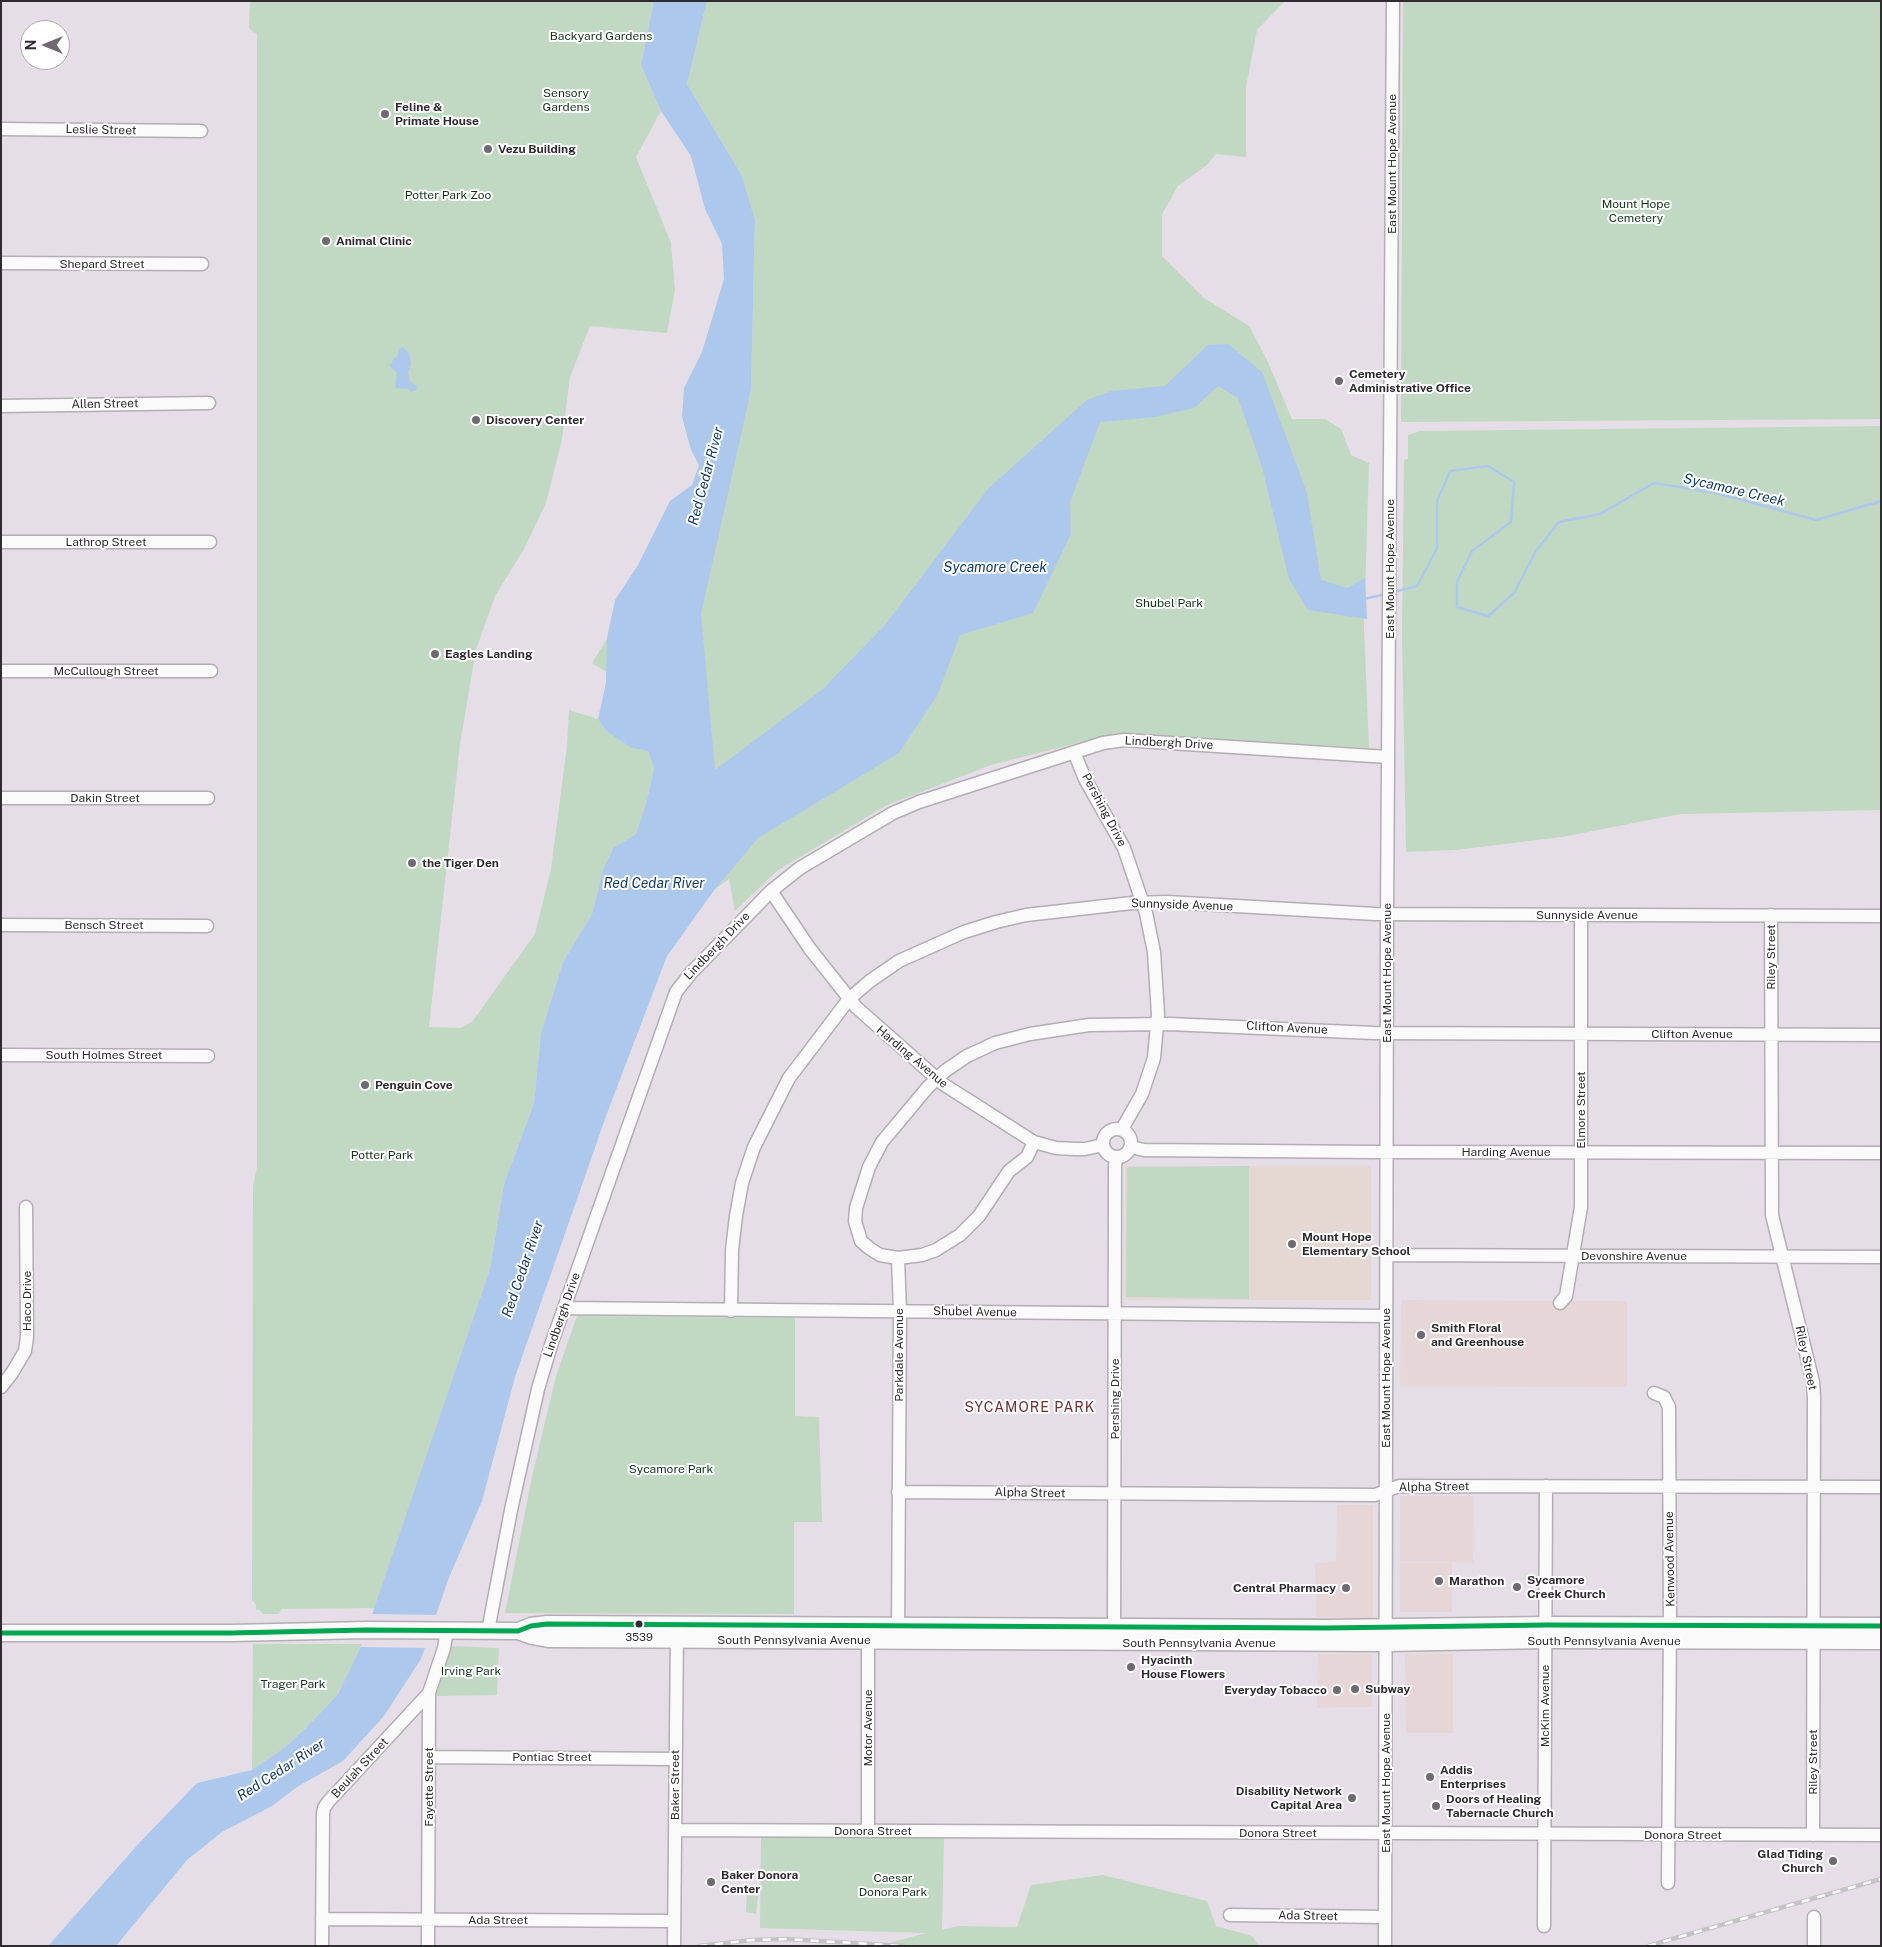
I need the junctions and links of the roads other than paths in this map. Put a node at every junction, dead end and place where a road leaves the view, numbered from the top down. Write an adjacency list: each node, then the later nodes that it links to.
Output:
1 (1393, 1): 13 (street, East Mount Hope Avenue)
2 (1, 129): 3 (street, Leslie Street)
3 (201, 131)
4 (1, 263): 5 (street, Shepard Street)
5 (202, 264)
6 (209, 403): 7 (street, Allen Street)
7 (1, 406)
8 (1, 542): 9 (street, Lathrop Street)
9 (210, 542)
10 (1, 671): 11 (street, McCullough Street)
11 (211, 671)
12 (1074, 752): 13 (street, Lindbergh Drive); 16 (street, Lindbergh Drive); 17 (street, Pershing Drive)
13 (1388, 757): 18 (street, East Mount Hope Avenue)
14 (1, 798): 15 (street, Dakin Street)
15 (208, 798)
16 (771, 891): 24 (street, Harding Avenue); 49 (street, Lindbergh Drive)
17 (1143, 903): 18 (street, Sunnyside Avenue); 24 (street, Sunnyside Avenue); 25 (street, Pershing Drive)
18 (1387, 914): 19 (street, Sunnyside Avenue); 26 (street, East Mount Hope Avenue)
19 (1581, 915): 20 (street, Sunnyside Avenue); 27 (street, Elmore Street)
20 (1771, 915): 21 (street, Sunnyside Avenue); 28 (street, Riley Street)
21 (1881, 916)
22 (1, 925): 23 (street, Bensch Street)
23 (207, 926)
24 (849, 999): 32 (street, Harding Avenue); 50 (street, Sunnyside Avenue)
25 (1157, 1024): 26 (street, Clifton Avenue); 32 (street, Clifton Avenue); 33 (street, Pershing Drive)
26 (1388, 1033): 27 (street, Clifton Avenue); 37 (street, East Mount Hope Avenue)
27 (1582, 1034): 28 (street, Clifton Avenue); 38 (street, Elmore Street)
28 (1772, 1034): 29 (street, Clifton Avenue); 39 (street, Riley Street)
29 (1881, 1035)
30 (1, 1055): 31 (street, South Holmes Street)
31 (208, 1056)
32 (936, 1078): 34 (street, Harding Avenue); 47 (street, Clifton Avenue)
33 (1122, 1129): 35 (street); 36 (street)
34 (1034, 1142): 35 (street, Harding Avenue); 47 (street)
35 (1104, 1145): 41 (street)
36 (1131, 1147): 37 (street, Harding Avenue); 41 (street)
37 (1387, 1152): 38 (street, Harding Avenue); 43 (street, East Mount Hope Avenue)
38 (1581, 1152): 39 (street, Harding Avenue); 44 (street, Elmore Street)
39 (1772, 1153): 40 (street, Harding Avenue); 45 (street, Riley Street)
40 (1881, 1154)
41 (1117, 1157): 52 (street, Pershing Drive)
42 (26, 1207): 54 (street, Haco Drive)
43 (1386, 1255): 44 (street, Devonshire Avenue); 53 (street, East Mount Hope Avenue)
44 (1572, 1256): 45 (street, Devonshire Avenue); 48 (street, Elmore Street)
45 (1782, 1256): 46 (street, Devonshire Avenue); 58 (street, Riley Street)
46 (1881, 1257)
47 (898, 1258): 51 (street, Parkdale Avenue)
48 (1560, 1303)
49 (564, 1308): 50 (street, Shubel Avenue); 65 (street, Lindbergh Drive)
50 (731, 1311): 51 (street, Shubel Avenue)
51 (900, 1311): 52 (street, Shubel Avenue); 61 (street, Parkdale Avenue)
52 (1115, 1314): 53 (street, Shubel Avenue); 62 (street, Pershing Drive)
53 (1386, 1316): 60 (street, East Mount Hope Avenue)
54 (1, 1388)
55 (1654, 1393): 57 (street, Kenwood Avenue)
56 (1546, 1486): 57 (street, Alpha Street); 60 (street, Alpha Street); 70 (street, McKim Avenue)
57 (1669, 1487): 58 (street, Alpha Street); 71 (street, Kenwood Avenue)
58 (1814, 1487): 59 (street, Alpha Street); 72 (street, Riley Street)
59 (1881, 1487)
60 (1387, 1490): 62 (street, Alpha Street); 74 (street, East Mount Hope Avenue)
61 (898, 1492): 62 (street, Alpha Street); 69 (street, Parkdale Avenue)
62 (1114, 1494): 73 (street, Pershing Drive)
63 (1881, 1626): 72 (main road, South Pennsylvania Avenue)
64 (441, 1631): 65 (main road, South Pennsylvania Avenue); 67 (main road, South Pennsylvania Avenue); 76 (street, Fayette Street)
65 (488, 1631): 66 (main road, South Pennsylvania Avenue)
66 (677, 1632): 68 (main road, South Pennsylvania Avenue); 78 (street, Baker Street)
67 (1, 1633)
68 (868, 1633): 69 (main road, South Pennsylvania Avenue); 80 (street, Motor Avenue)
69 (898, 1633): 73 (main road, South Pennsylvania Avenue)
70 (1546, 1633): 71 (main road, South Pennsylvania Avenue); 74 (main road, South Pennsylvania Avenue); 82 (street, McKim Avenue)
71 (1670, 1634): 72 (main road, South Pennsylvania Avenue); 83 (street, Kenwood Avenue)
72 (1814, 1634): 75 (main road, South Pennsylvania Avenue); 84 (street, Riley Street)
73 (1114, 1635): 74 (main road, South Pennsylvania Avenue)
74 (1386, 1636): 81 (street, East Mount Hope Avenue)
75 (1881, 1641)
76 (429, 1693): 77 (street, Fayette Street); 90 (street, Beulah Street)
77 (429, 1757): 78 (street, Pontiac Street); 91 (street, Fayette Street)
78 (675, 1758): 79 (street, Baker Street)
79 (675, 1830): 80 (street, Donora Street); 92 (street, Baker Street)
80 (868, 1831): 81 (street, Donora Street)
81 (1385, 1833): 82 (street, Donora Street); 88 (street, East Mount Hope Avenue)
82 (1544, 1834): 83 (street, Donora Street); 93 (street, McKim Avenue)
83 (1668, 1835): 84 (street, Donora Street); 86 (street, Kenwood Avenue)
84 (1813, 1835): 85 (street, Donora Street)
85 (1881, 1835)
86 (1668, 1884)
87 (1230, 1915): 88 (street, Ada Street)
88 (1385, 1916): 97 (street, East Mount Hope Avenue)
89 (1814, 1917): 98 (street)
90 (322, 1919): 91 (street, Ada Street); 94 (street, Beulah Street)
91 (428, 1919): 92 (street, Ada Street); 95 (street, Fayette Street)
92 (674, 1921): 96 (street, Baker Street)
93 (1544, 1926)
94 (322, 1946)
95 (428, 1946)
96 (674, 1946)
97 (1385, 1946)
98 (1814, 1946)

